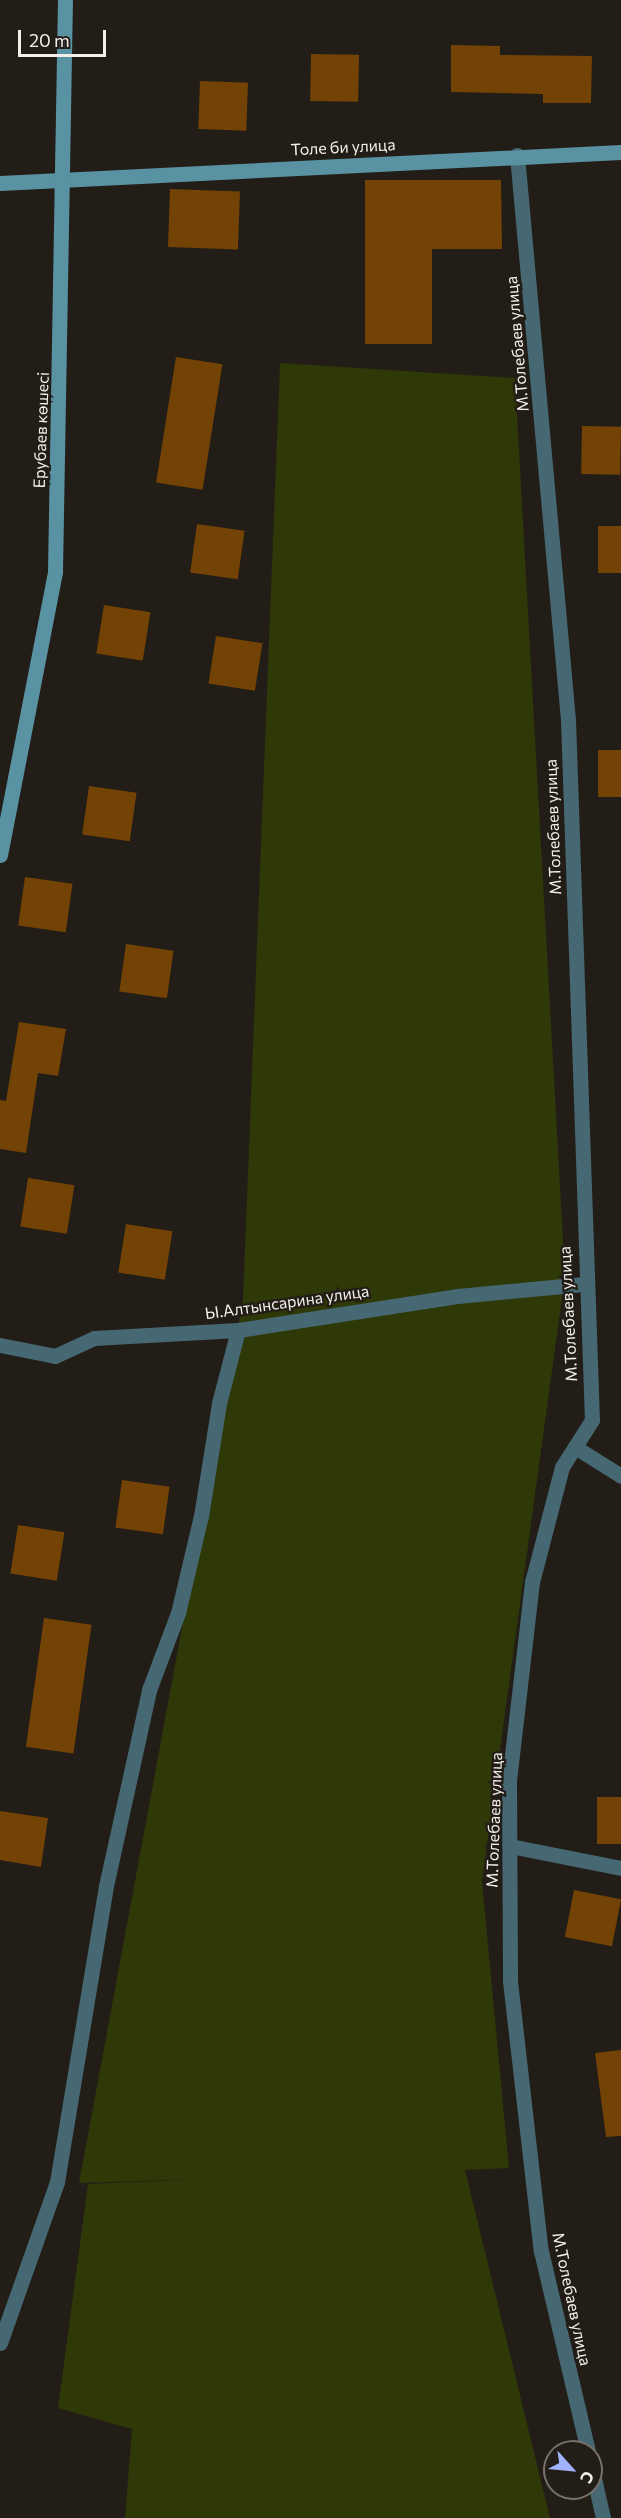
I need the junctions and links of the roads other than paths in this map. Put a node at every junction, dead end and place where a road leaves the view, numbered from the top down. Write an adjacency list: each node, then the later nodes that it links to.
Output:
1 (65, 0): 4 (main road, Ерубаев көшесі)
2 (621, 152): 3 (main road, Толе би улица)
3 (518, 155): 4 (main road, Толе би улица); 7 (street, М.Толебаев улица)
4 (66, 180): 5 (main road); 6 (main road, Ерубаев көшесі)
5 (0, 183)
6 (0, 855)
7 (583, 1284): 8 (street, Ы.Алтынсарина улица); 10 (street, М.Толебаев улица)
8 (238, 1330): 9 (street, Ы.Алтынсарина улица); 14 (street)
9 (0, 1345)
10 (575, 1447): 11 (street); 12 (street, М.Толебаев улица)
11 (621, 1476)
12 (510, 1846): 13 (street); 15 (street, М.Толебаев улица)
13 (621, 1868)
14 (0, 2343)
15 (585, 2440)
16 (599, 2500): 17 (street)
17 (603, 2518)

